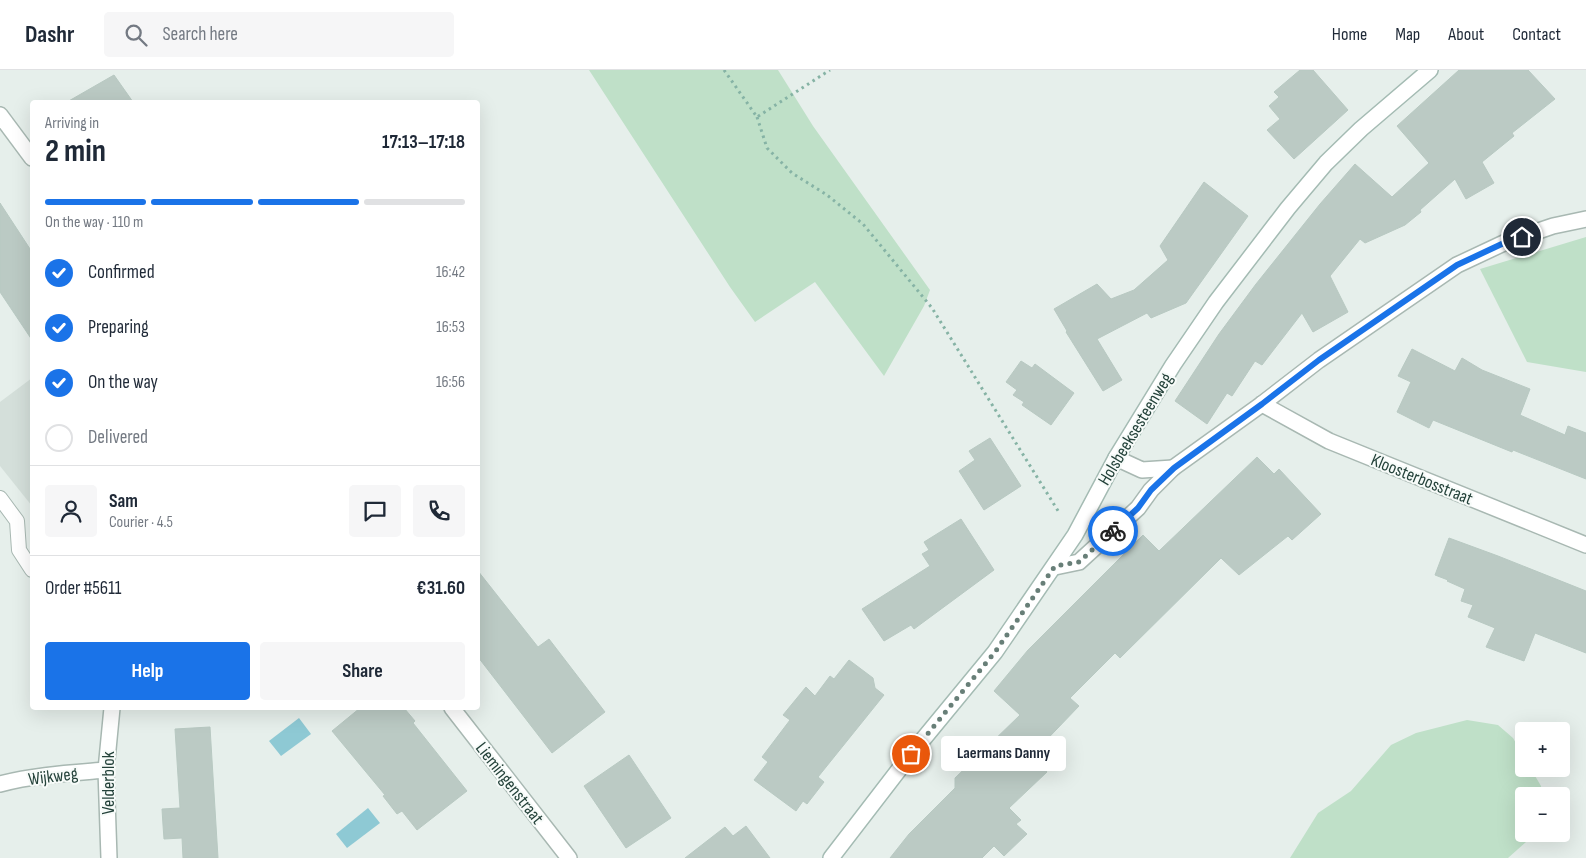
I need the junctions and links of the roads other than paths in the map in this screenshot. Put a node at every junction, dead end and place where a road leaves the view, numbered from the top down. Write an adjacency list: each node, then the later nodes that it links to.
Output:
1 (1430, 70): 6 (street, Holsbeeksesteenweg)
2 (0, 115): 3 (street)
3 (30, 155)
4 (1586, 219): 5 (street)
5 (1262, 404): 7 (street); 9 (street, Kloosterbosstraat)
6 (1116, 458): 7 (street); 10 (street, Holsbeeksesteenweg)
7 (1174, 468): 10 (street)
8 (0, 498): 11 (lane)
9 (1586, 545)
10 (1055, 566): 18 (street, Holsbeeksesteenweg)
11 (30, 567)
12 (112, 710): 14 (street, Velderblok)
13 (454, 710): 17 (street, Liemingenstraat)
14 (106, 770): 15 (street, Wijkweg); 16 (street, Velderblok)
15 (0, 784)
16 (109, 858)
17 (570, 858)
18 (831, 858)

